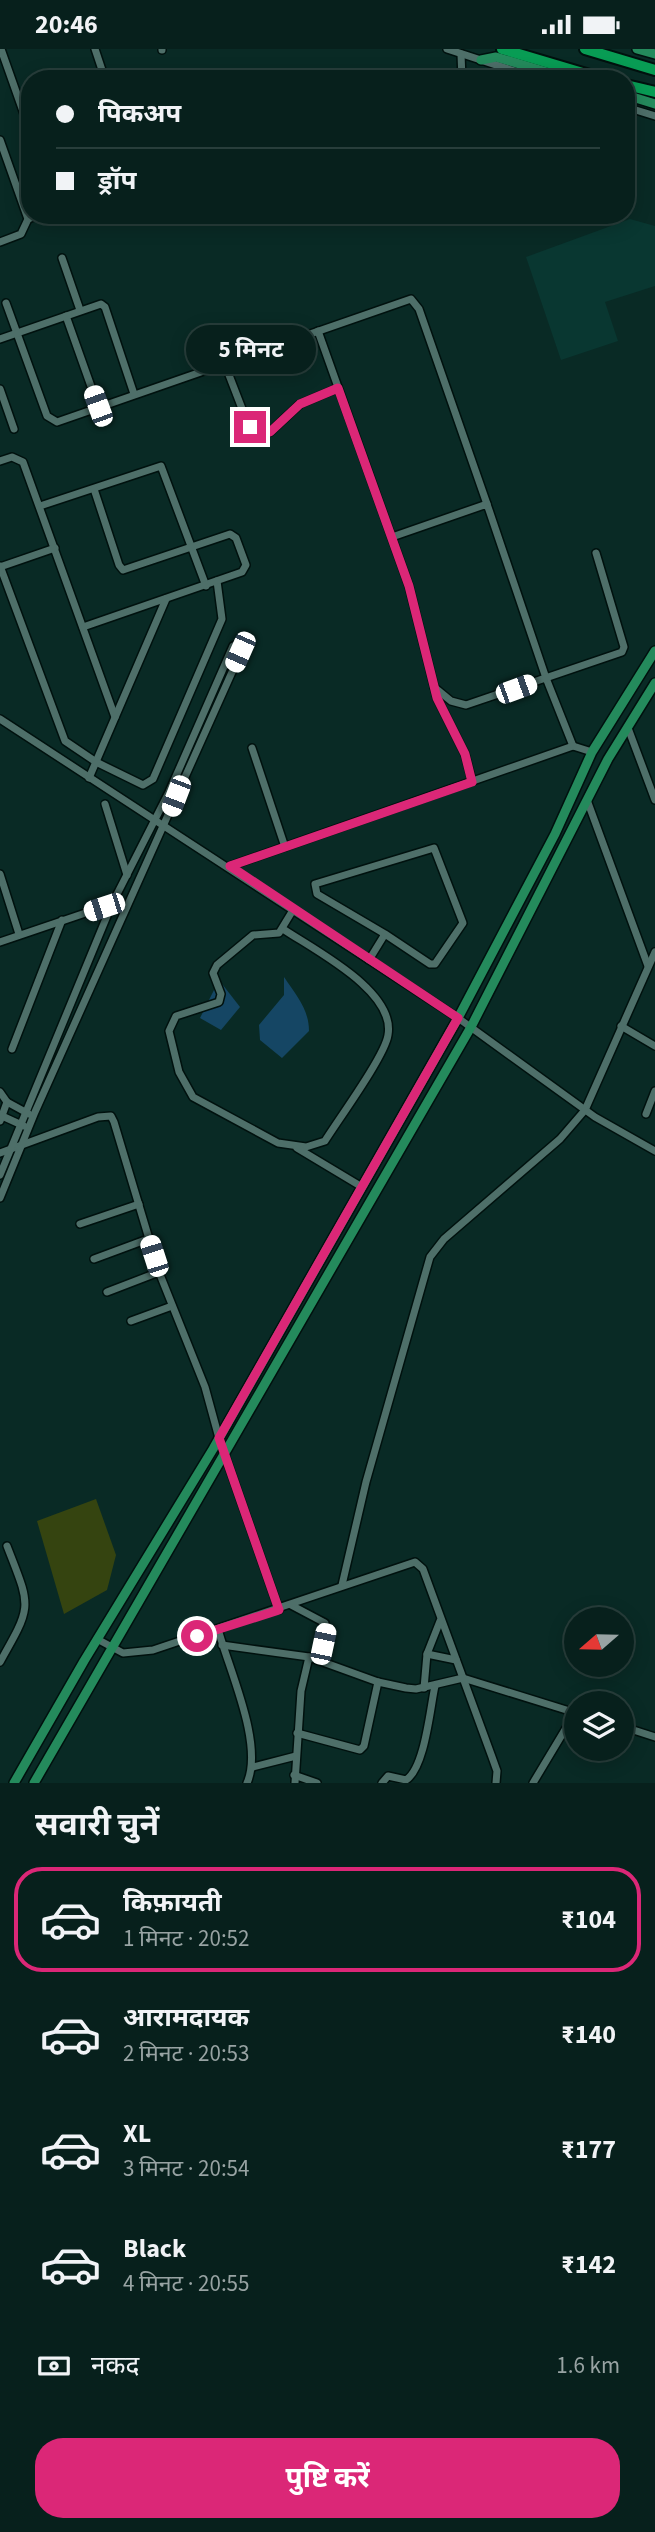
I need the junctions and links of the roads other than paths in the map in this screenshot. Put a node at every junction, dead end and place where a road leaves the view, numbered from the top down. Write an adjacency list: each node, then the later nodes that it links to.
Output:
1 (1, 49): 20 (street)
2 (94, 49): 10 (street)
3 (447, 49): 7 (street)
4 (585, 49): 15 (highway)
5 (637, 49): 8 (main road)
6 (499, 53): 9 (main road); 13 (main road); 14 (highway)
7 (461, 54): 9 (street); 11 (street)
8 (655, 54)
9 (481, 60): 12 (street)
10 (102, 70)
11 (462, 70)
12 (512, 70)
13 (545, 70)
14 (567, 70)
15 (655, 70)
16 (635, 87): 17 (highway)
17 (655, 92)
18 (635, 98): 19 (main road)
19 (655, 104)
20 (21, 106)
21 (635, 110): 22 (street)
22 (655, 116)
23 (0, 143): 24 (street)
24 (21, 200)
25 (25, 224): 26 (street)
26 (0, 242)
27 (62, 258): 29 (street)
28 (6, 303): 32 (street)
29 (80, 310): 30 (street); 37 (street)
30 (66, 316): 32 (street); 38 (street)
31 (318, 331): 34 (street); 35 (street); 42 (street)
32 (17, 333): 33 (street); 38 (street)
33 (0, 339)
34 (224, 362): 35 (street); 37 (street)
35 (338, 388): 44 (street)
36 (0, 389): 39 (street)
37 (134, 394): 38 (street)
38 (98, 406)
39 (14, 429)
40 (0, 461): 43 (street)
41 (94, 489): 43 (street); 46 (street); 46 (street)
42 (487, 504): 44 (street); 54 (street)
43 (40, 506): 45 (street)
44 (392, 537): 56 (street)
45 (55, 548): 48 (street); 52 (street)
46 (191, 548): 49 (street); 50 (street)
47 (596, 553): 54 (street)
48 (0, 566): 63 (street)
49 (217, 582): 50 (street); 63 (street)
50 (206, 586): 51 (street)
51 (166, 599): 52 (street); 57 (street)
52 (83, 627): 57 (street)
53 (655, 651): 62 (main road)
54 (546, 678): 56 (street); 60 (street)
55 (655, 683): 59 (main road)
56 (434, 687): 65 (street)
57 (115, 717): 63 (street)
58 (0, 719): 64 (street)
59 (628, 728): 66 (main road); 67 (street)
60 (573, 746): 62 (street); 65 (street)
61 (252, 748): 71 (street)
62 (592, 752): 85 (main road)
63 (96, 762): 64 (street)
64 (89, 778): 69 (street)
65 (472, 782): 71 (street)
66 (587, 800): 84 (street); 87 (main road)
67 (655, 800)
68 (105, 804): 74 (street)
69 (153, 819): 70 (street); 70 (street); 74 (street)
70 (164, 828): 72 (street); 94 (street)
71 (285, 847): 72 (street)
72 (230, 866): 76 (street)
73 (0, 874): 79 (street)
74 (128, 876): 75 (street)
75 (112, 904): 77 (street); 94 (street)
76 (293, 910): 78 (street); 83 (street)
77 (62, 920): 79 (street); 89 (street)
78 (284, 929): 99 (street); 99 (street)
79 (19, 934): 81 (street)
80 (386, 934): 80 (street); 83 (street)
81 (0, 942)
82 (655, 952): 84 (street)
83 (369, 960): 85 (street)
84 (648, 966): 86 (street)
85 (458, 1018): 87 (street); 104 (main road)
86 (621, 1026): 88 (street); 93 (street)
87 (471, 1027): 93 (street); 115 (main road)
88 (655, 1046)
89 (12, 1049)
90 (655, 1091): 95 (street)
91 (0, 1092): 92 (street)
92 (7, 1102): 94 (street); 96 (street)
93 (585, 1110): 101 (street); 117 (street)
94 (30, 1114): 97 (street)
95 (646, 1114)
96 (1, 1119): 97 (street)
97 (25, 1127): 98 (street); 100 (street)
98 (22, 1146): 100 (street); 105 (street); 106 (street)
99 (294, 1146): 104 (street)
100 (12, 1149): 102 (street); 103 (street)
101 (655, 1151)
102 (0, 1153)
103 (0, 1175)
104 (362, 1187): 114 (main road)
105 (0, 1198)
106 (139, 1204): 107 (street); 108 (street)
107 (80, 1224)
108 (148, 1239): 109 (street); 110 (street)
109 (94, 1259)
110 (159, 1272): 111 (street); 112 (street)
111 (107, 1292)
112 (172, 1306): 113 (street); 114 (street)
113 (131, 1321)
114 (219, 1438): 115 (street); 122 (main road)
115 (226, 1454): 119 (street); 124 (main road)
116 (7, 1546): 129 (street)
117 (342, 1585): 118 (street); 120 (street)
118 (291, 1605): 119 (street); 127 (street)
119 (279, 1610): 121 (street)
120 (440, 1621): 125 (street); 128 (street)
121 (218, 1629): 123 (street); 124 (street)
122 (97, 1639): 124 (street); 142 (main road)
123 (222, 1645): 126 (street); 140 (street)
124 (111, 1649): 143 (main road)
125 (427, 1654): 128 (street); 133 (street)
126 (309, 1657): 127 (street); 137 (street)
127 (319, 1660): 131 (street)
128 (456, 1660): 130 (street)
129 (0, 1662)
130 (463, 1678): 132 (street); 134 (street); 147 (street)
131 (378, 1682): 133 (street); 137 (street)
132 (435, 1686): 133 (street); 146 (street)
133 (425, 1688)
134 (564, 1710)
135 (634, 1730): 138 (street)
136 (564, 1731): 148 (street)
137 (297, 1733): 139 (street)
138 (655, 1737)
139 (296, 1756): 140 (street); 141 (street)
140 (253, 1767): 144 (street)
141 (295, 1779): 145 (street)
142 (15, 1783)
143 (34, 1783)
144 (247, 1783)
145 (317, 1783)
146 (382, 1783)
147 (496, 1783)
148 (533, 1783)

